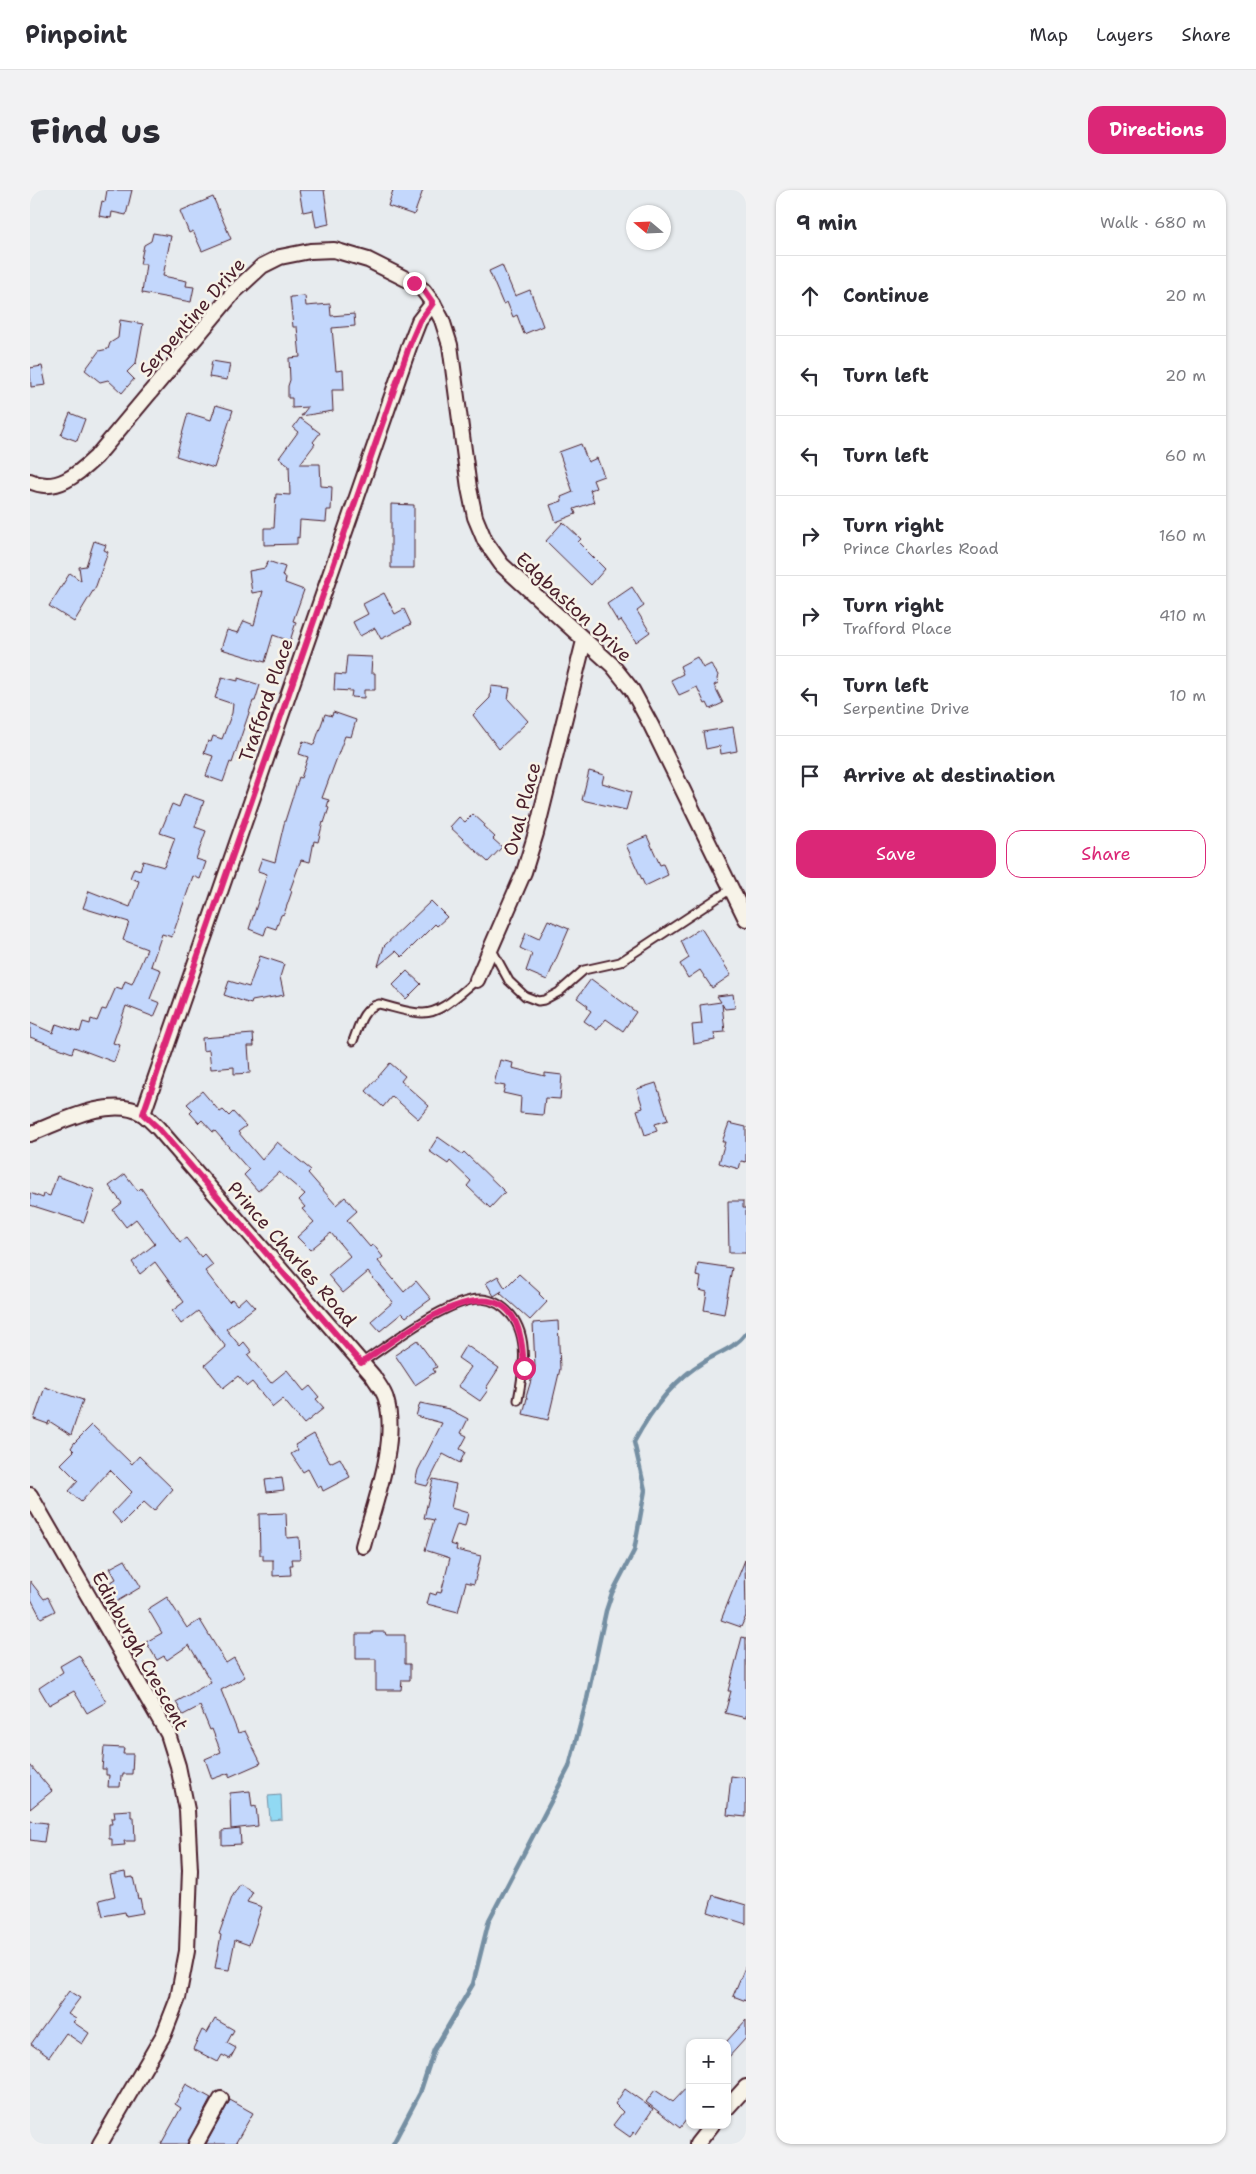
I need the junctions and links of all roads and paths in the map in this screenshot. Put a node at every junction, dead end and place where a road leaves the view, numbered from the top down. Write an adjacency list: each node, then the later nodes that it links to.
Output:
1 (433, 303): 2 (street, Serpentine Drive); 3 (street, Edgbaston Drive); 9 (street, Trafford Place)
2 (30, 481)
3 (584, 641): 4 (street, Edgbaston Drive); 6 (street, Oval Place)
4 (731, 889): 5 (street, Edgbaston Drive); 6 (lane)
5 (746, 919)
6 (490, 947): 7 (street, Oval Place)
7 (476, 980): 8 (lane)
8 (353, 1041)
9 (143, 1114): 10 (street, Prince Charles Road); 11 (street, Prince Charles Road)
10 (30, 1134)
11 (361, 1363): 12 (lane); 14 (street, Prince Charles Road)
12 (518, 1400)
13 (30, 1495): 19 (street, Edinburgh Crescent)
14 (364, 1546)
15 (746, 2087): 17 (street)
16 (221, 2099): 20 (street)
17 (731, 2104)
18 (709, 2129): 21 (street)
19 (100, 2144)
20 (196, 2144)
21 (697, 2144)

